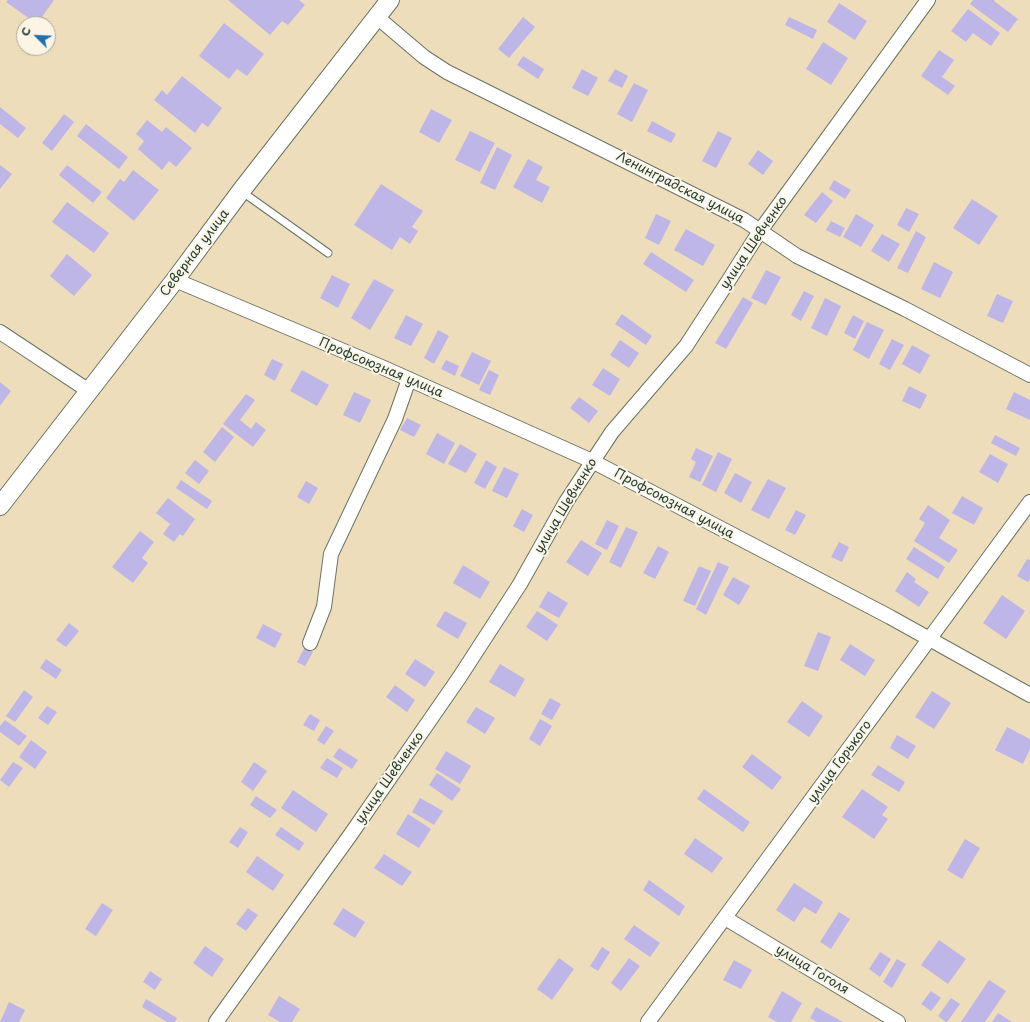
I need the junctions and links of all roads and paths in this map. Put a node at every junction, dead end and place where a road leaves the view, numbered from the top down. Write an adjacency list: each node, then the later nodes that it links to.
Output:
1 (390, 0): 3 (street, Северная улица)
2 (928, 0): 5 (street, улица Шевченко)
3 (377, 17): 4 (street, Северная улица); 5 (street, Ленинградская улица)
4 (241, 191): 6 (lane); 7 (street, Северная улица)
5 (760, 230): 9 (street, Ленинградская улица); 12 (street, улица Шевченко)
6 (328, 254)
7 (175, 280): 10 (street, Профсоюзная улица); 11 (street, Северная улица)
8 (0, 332): 11 (street)
9 (1030, 375)
10 (409, 379): 12 (street, Профсоюзная улица); 16 (street)
11 (89, 391): 14 (street, Северная улица)
12 (592, 461): 15 (street, Профсоюзная улица); 19 (street, улица Шевченко)
13 (1030, 502): 15 (street, улица Горького)
14 (0, 506)
15 (930, 639): 17 (street, Профсоюзная улица); 18 (street, улица Горького)
16 (310, 643)
17 (1030, 695)
18 (725, 918): 20 (street, улица Горького); 21 (street, улица Гоголя)
19 (216, 1022)
20 (648, 1022)
21 (898, 1022)

